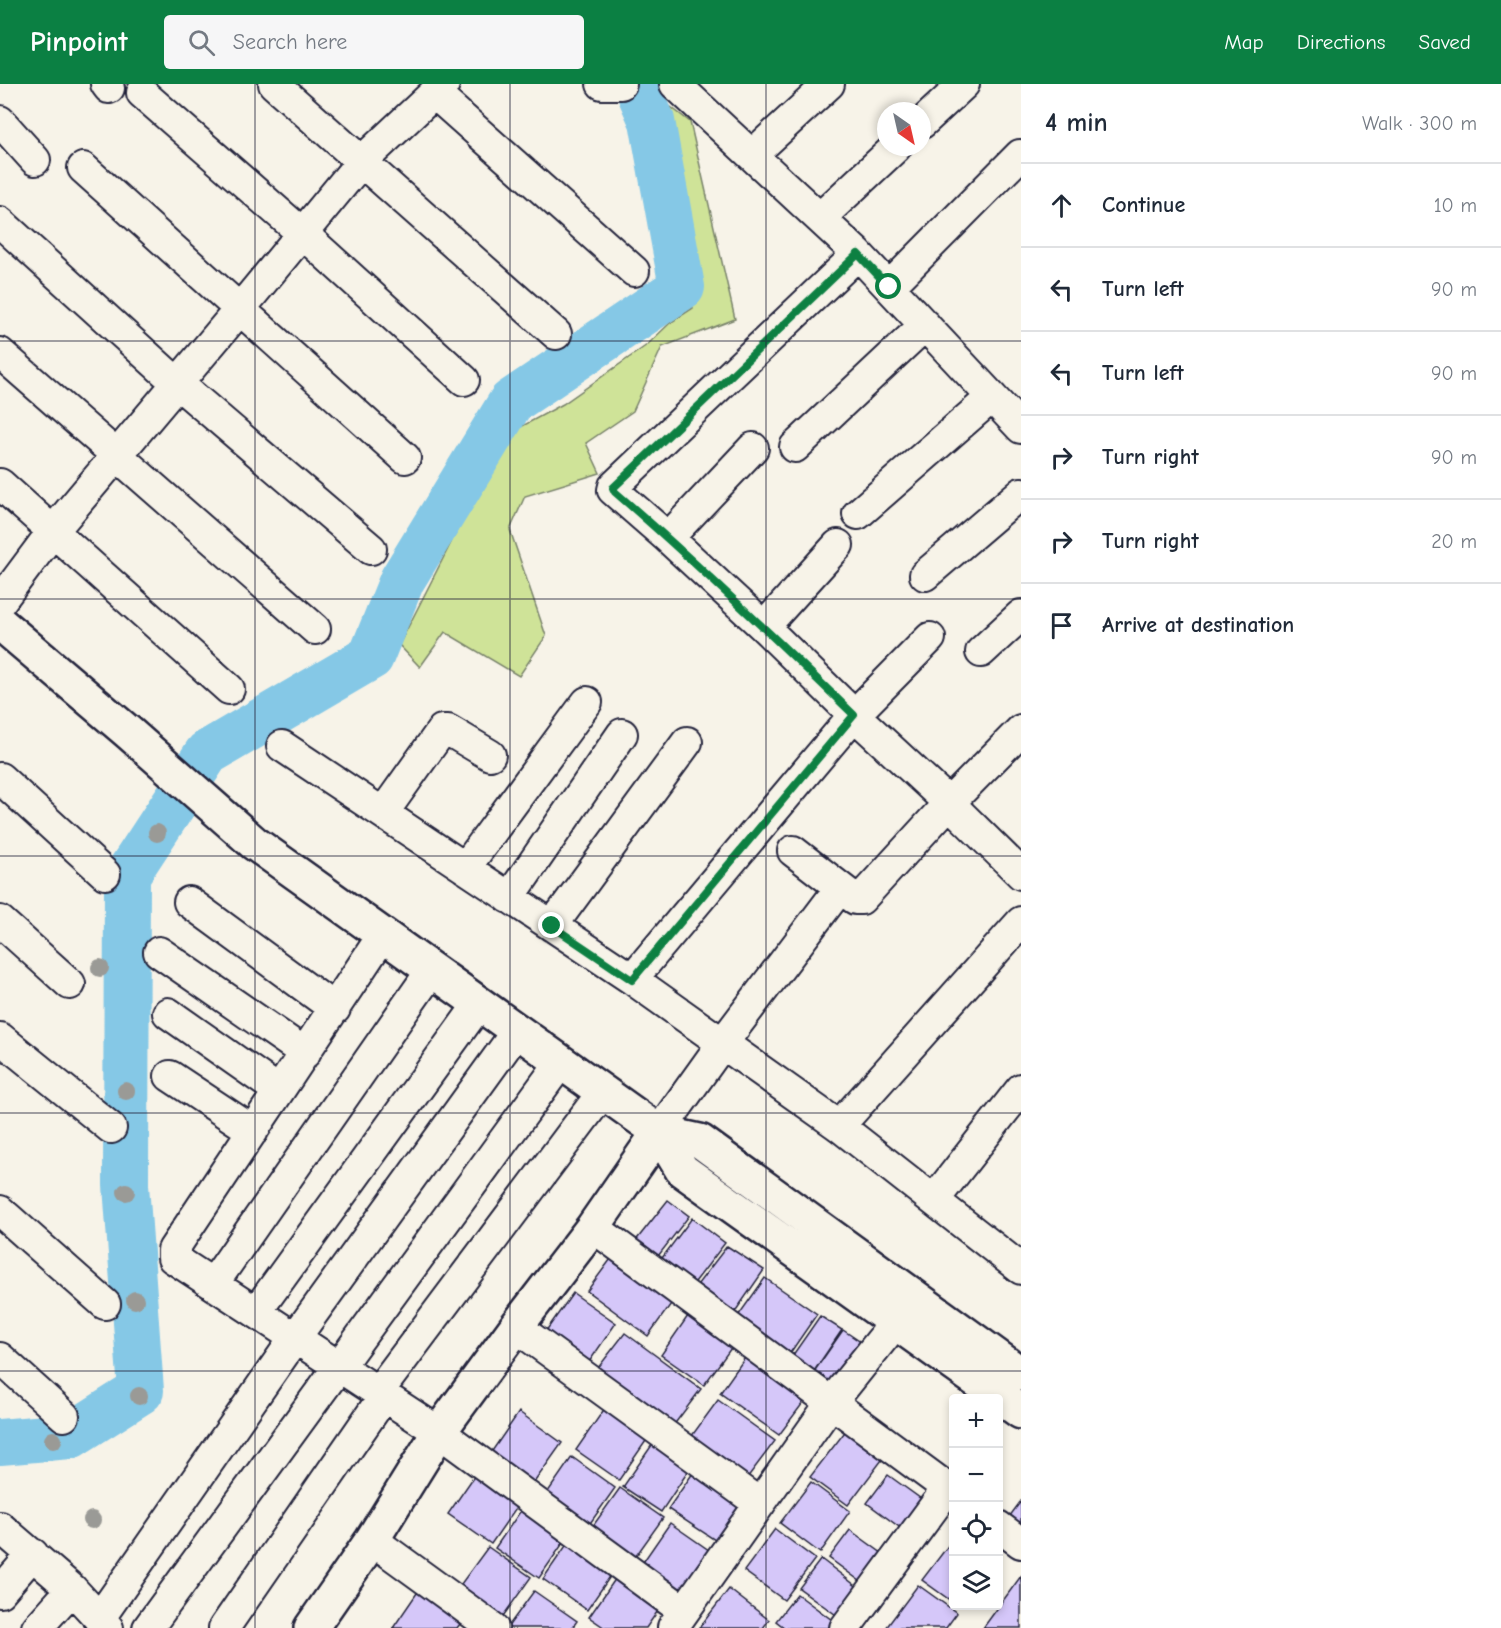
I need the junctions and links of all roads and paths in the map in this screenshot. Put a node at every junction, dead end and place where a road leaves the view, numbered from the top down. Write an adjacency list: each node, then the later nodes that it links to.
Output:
1 (274, 84): 13 (street)
2 (675, 84): 9 (street)
3 (830, 84): 9 (street)
4 (964, 84): 7 (street)
5 (429, 90): 13 (street); 19 (street)
6 (142, 93): 17 (street)
7 (931, 115)
8 (0, 121): 12 (street)
9 (752, 155): 15 (street)
10 (1020, 155): 20 (street)
11 (886, 156): 15 (street)
12 (35, 160)
13 (361, 162): 17 (street); 23 (street)
14 (83, 168): 21 (street)
15 (820, 218): 18 (street)
16 (0, 222): 26 (street)
17 (303, 234): 21 (street); 25 (street)
18 (858, 254): 20 (street); 37 (street)
19 (634, 271)
20 (889, 287): 22 (street)
21 (240, 309): 26 (street); 32 (street)
22 (925, 325): 27 (street); 29 (street)
23 (556, 334)
24 (0, 353): 31 (street)
25 (464, 380)
26 (177, 383): 31 (street); 39 (street)
27 (992, 397): 28 (street); 35 (street)
28 (1021, 428)
29 (795, 447)
30 (753, 448): 37 (street)
31 (116, 454): 36 (street); 45 (street)
32 (405, 458)
33 (0, 484): 36 (street)
34 (1021, 493): 40 (street)
35 (858, 514)
36 (53, 531): 41 (street); 48 (street)
37 (668, 538): 44 (street)
38 (838, 544): 44 (street)
39 (371, 549)
40 (925, 575)
41 (0, 602)
42 (1021, 615): 47 (street)
43 (0, 623): 69 (street)
44 (764, 627): 50 (street)
45 (315, 630)
46 (930, 638): 50 (street)
47 (981, 652)
48 (229, 688)
49 (587, 702): 60 (street)
50 (854, 715): 57 (street); 72 (street)
51 (1021, 730): 57 (street)
52 (622, 734): 64 (street)
53 (687, 742): 68 (street)
54 (282, 746): 58 (street)
55 (490, 755): 58 (street)
56 (0, 778): 61 (street)
57 (949, 803): 62 (street); 63 (street)
58 (383, 813): 60 (street)
59 (793, 851): 63 (street)
60 (465, 868): 64 (street)
61 (105, 874)
62 (1021, 874)
63 (840, 888): 79 (street)
64 (509, 897): 68 (street)
65 (189, 902): 75 (street)
66 (0, 921): 73 (street)
67 (1021, 922): 86 (street)
68 (552, 926): 72 (street)
69 (383, 935): 71 (street); 75 (street)
70 (159, 952): 80 (street)
71 (432, 970): 74 (street); 94 (street)
72 (632, 980): 79 (street)
73 (70, 984)
74 (479, 1004): 77 (street); 96 (street)
75 (335, 1009): 80 (street)
76 (168, 1013): 84 (street)
77 (517, 1031): 81 (street); 99 (street)
78 (0, 1038): 87 (street)
79 (722, 1044): 86 (street); 89 (street)
80 (305, 1053): 84 (street)
81 (561, 1062): 85 (street); 101 (street)
82 (170, 1076): 88 (street)
83 (1021, 1089): 90 (street)
84 (279, 1092): 88 (street)
85 (603, 1092): 89 (street); 103 (street)
86 (838, 1126): 90 (street)
87 (111, 1128)
88 (253, 1131): 94 (street)
89 (659, 1132): 92 (street); 97 (street); 102 (street)
90 (934, 1200): 93 (street)
91 (0, 1211): 95 (street)
92 (593, 1227): 98 (street); 104 (street)
93 (1020, 1267)
94 (213, 1284): 96 (street)
95 (105, 1304)
96 (256, 1312): 99 (street)
97 (896, 1322): 104 (street); 105 (street)
98 (516, 1327): 107 (street); 110 (street)
99 (295, 1338): 101 (street); 119 (street)
100 (0, 1358): 106 (street)
101 (339, 1366): 103 (street); 121 (street)
102 (1021, 1374)
103 (381, 1394): 107 (street); 122 (street)
104 (831, 1403): 108 (street); 110 (street)
105 (1021, 1412)
106 (64, 1416)
107 (439, 1432): 113 (street); 118 (street)
108 (949, 1489)
109 (949, 1493): 125 (street)
110 (760, 1504): 118 (street)
111 (0, 1527): 115 (street)
112 (1003, 1529): 114 (street)
113 (372, 1540): 123 (street); 124 (street)
114 (1021, 1543)
115 (33, 1554): 116 (street); 117 (street)
116 (72, 1589): 119 (street); 120 (street)
117 (0, 1592)
118 (678, 1620)
119 (104, 1623)
120 (37, 1628)
121 (148, 1628)
122 (224, 1628)
123 (311, 1628)
124 (493, 1628)
125 (845, 1628)

